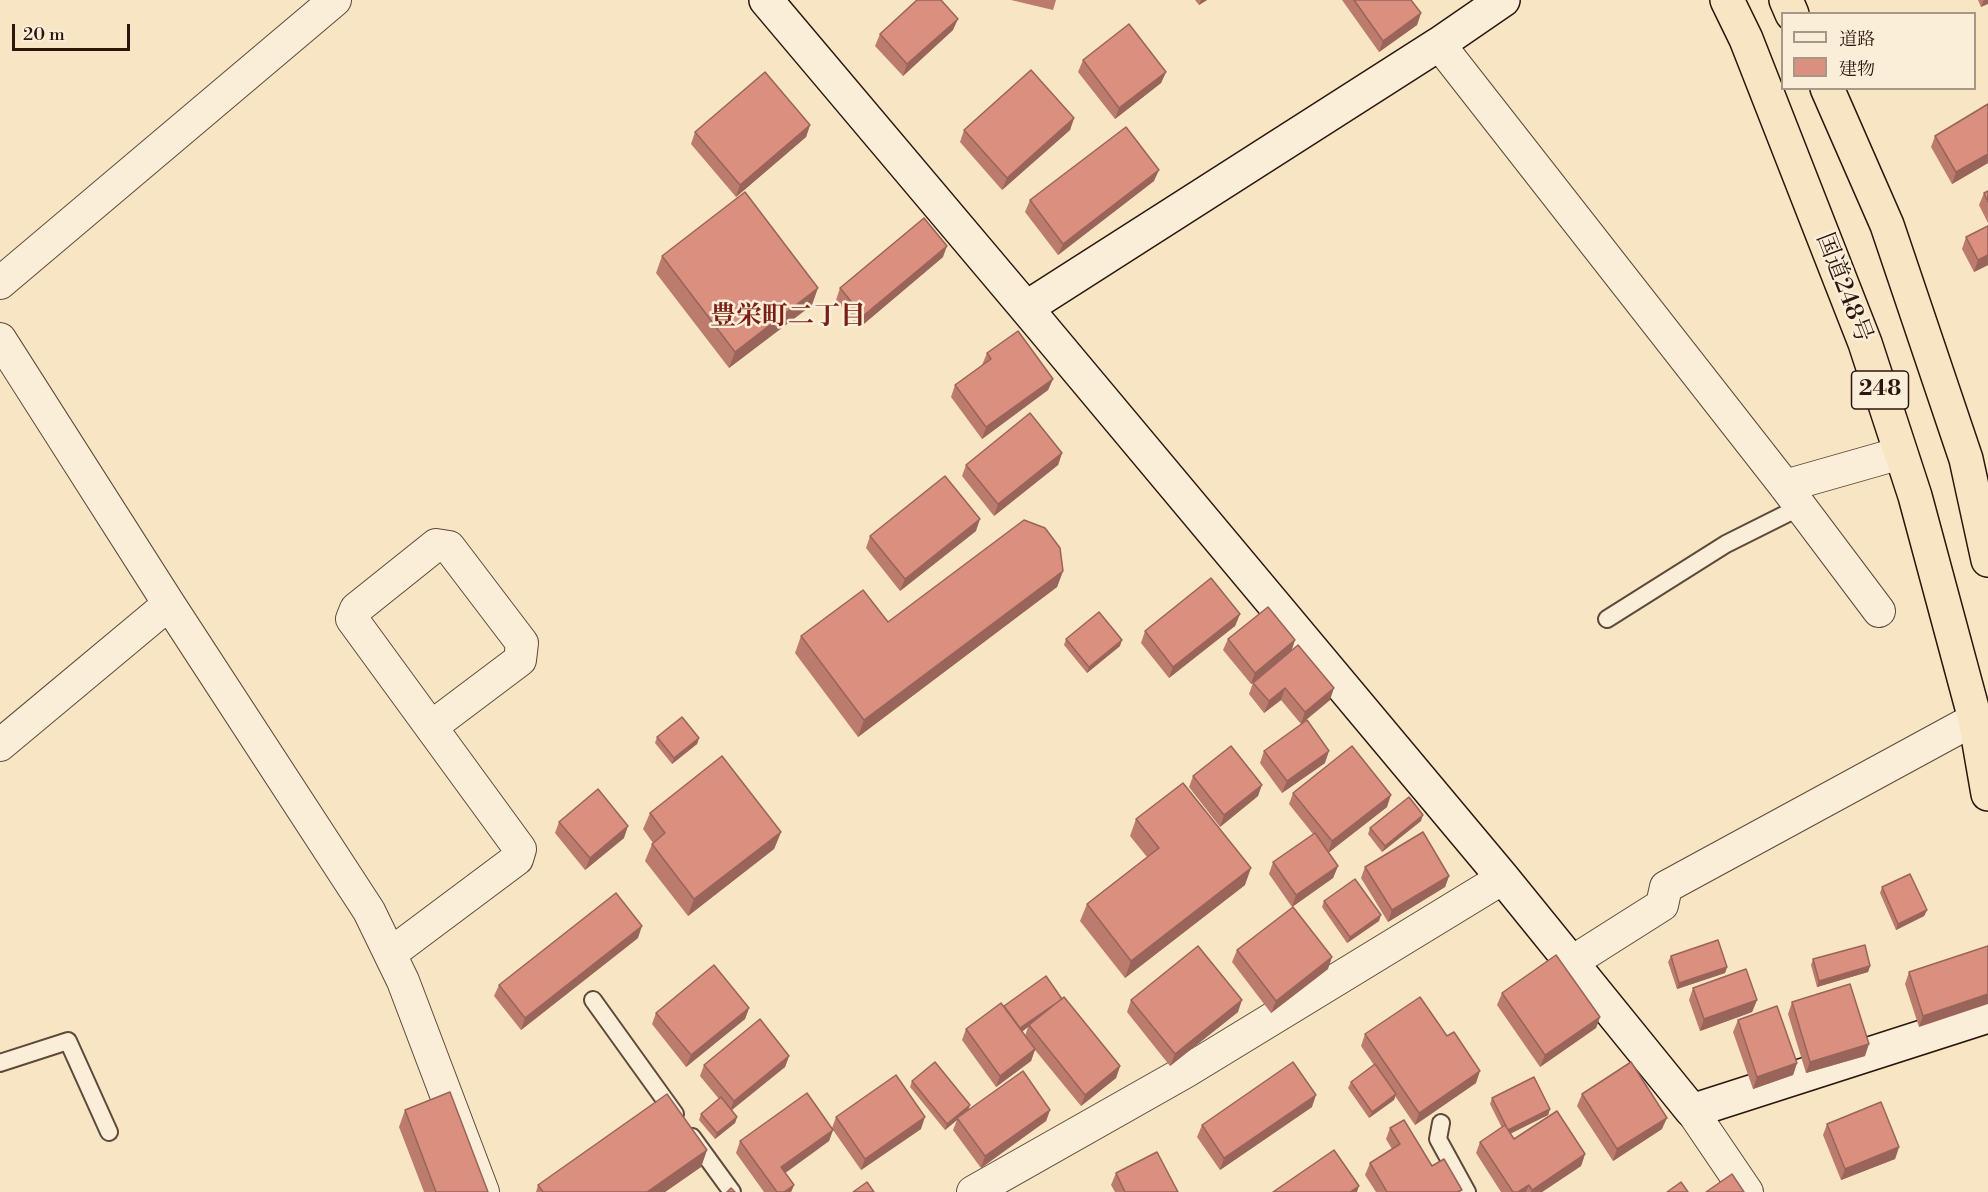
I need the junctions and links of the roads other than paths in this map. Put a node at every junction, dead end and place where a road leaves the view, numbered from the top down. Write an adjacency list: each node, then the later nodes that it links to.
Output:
1 (335, 0): 7 (street)
2 (766, 0): 8 (street)
3 (1503, 0): 5 (street)
4 (1727, 0): 10 (highway, 国道248号 / 248)
5 (1439, 44): 8 (street); 11 (street)
6 (1828, 90): 12 (highway, 248)
7 (0, 283)
8 (1026, 308): 20 (street)
9 (0, 339): 13 (street)
10 (1901, 453): 11 (street); 16 (highway, 国道248号 / 248)
11 (1792, 497): 14 (street); 15 (lane)
12 (1988, 560)
13 (169, 604): 18 (street); 21 (street)
14 (1879, 611)
15 (1607, 619)
16 (1975, 719): 19 (highway, 国道248号 / 248); 22 (street)
17 (431, 727): 17 (street); 21 (street)
18 (0, 745)
19 (1988, 794)
20 (1503, 878): 22 (street); 31 (street)
21 (390, 954): 29 (street)
22 (1572, 962): 26 (street)
23 (593, 1000): 30 (lane)
24 (1988, 1017): 26 (street)
25 (0, 1063): 28 (lane)
26 (1692, 1111): 33 (street)
27 (1441, 1123): 32 (lane)
28 (109, 1132)
29 (483, 1192)
30 (732, 1192)
31 (973, 1192)
32 (1467, 1192)
33 (1747, 1192)

